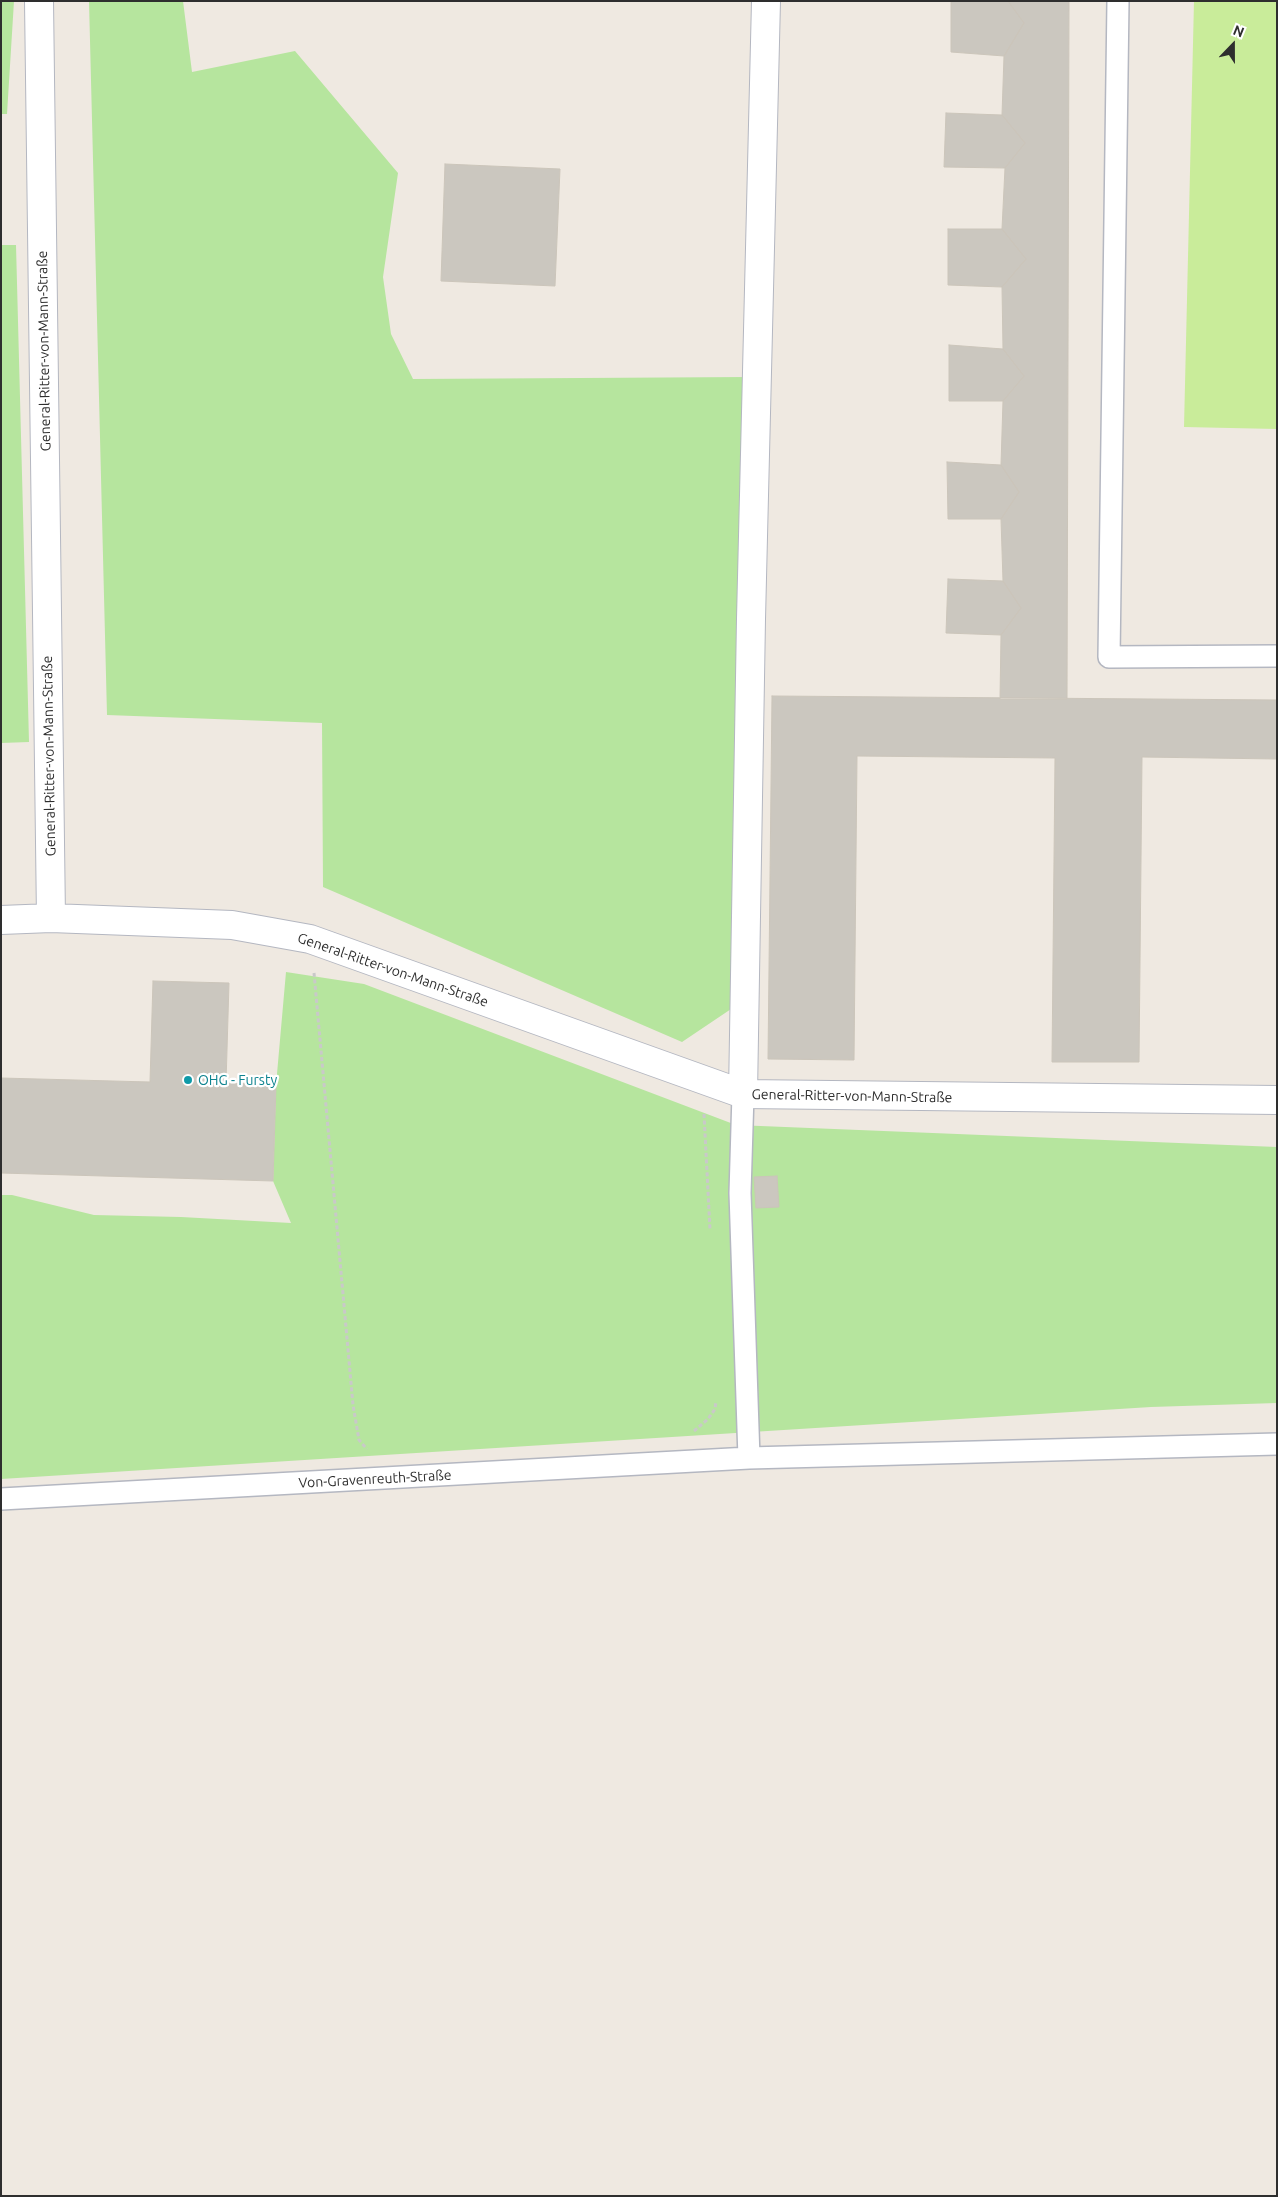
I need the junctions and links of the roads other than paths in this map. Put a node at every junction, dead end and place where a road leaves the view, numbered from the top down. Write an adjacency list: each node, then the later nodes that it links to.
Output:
1 (40, 1): 5 (street, General-Ritter-von-Mann-Straße)
2 (766, 1): 7 (street)
3 (1118, 1): 4 (lane)
4 (1277, 656)
5 (52, 918): 6 (street); 7 (street, General-Ritter-von-Mann-Straße)
6 (1, 920)
7 (743, 1094): 8 (street, General-Ritter-von-Mann-Straße); 10 (lane)
8 (1277, 1100)
9 (1277, 1444): 10 (lane, Von-Gravenreuth-Straße)
10 (749, 1458): 11 (lane, Von-Gravenreuth-Straße)
11 (1, 1499)

